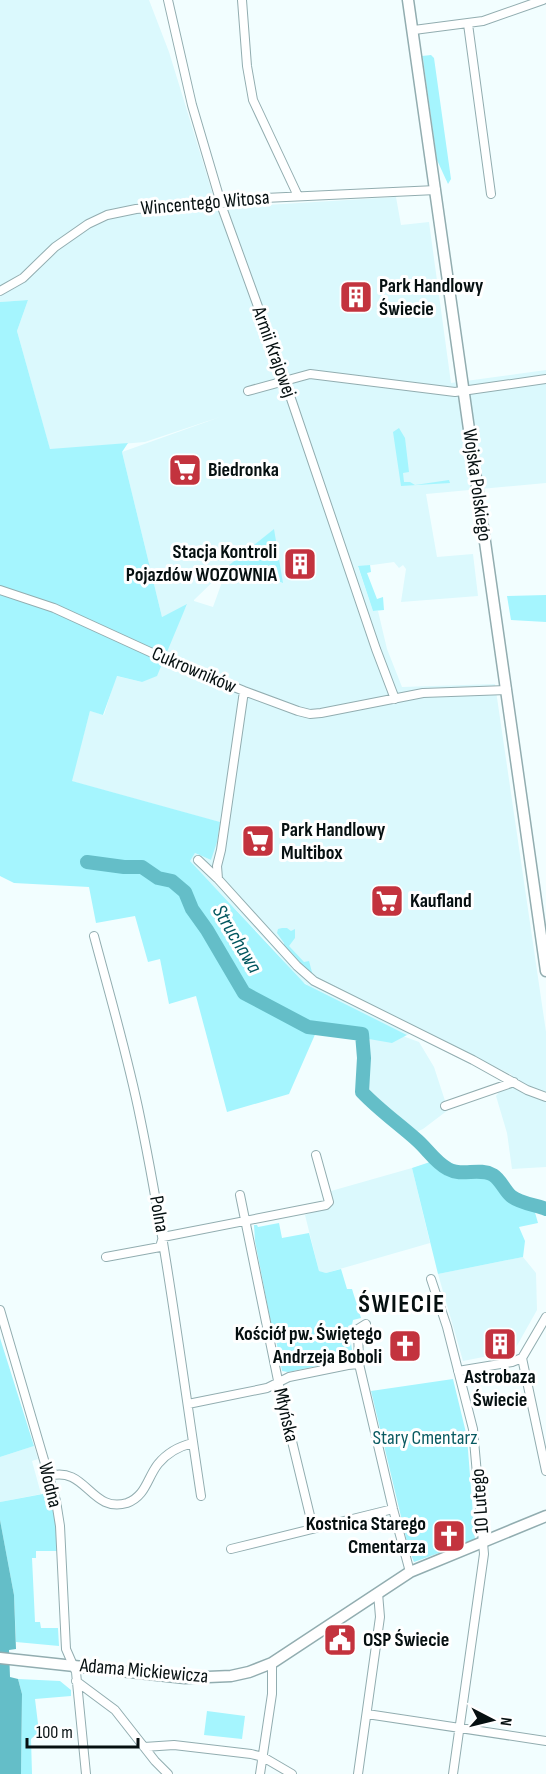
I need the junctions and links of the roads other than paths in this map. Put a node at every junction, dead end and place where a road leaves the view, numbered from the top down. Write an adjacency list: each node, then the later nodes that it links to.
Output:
1 (168, 0): 10 (street, Armii Krajowej)
2 (242, 0): 9 (street)
3 (408, 0): 6 (street, Wojska Polskiego)
4 (543, 0): 5 (street)
5 (468, 24): 6 (street); 8 (street)
6 (414, 30): 7 (street, Wojska Polskiego)
7 (436, 190): 9 (street, Wincentego Witosa); 14 (street, Wojska Polskiego)
8 (490, 194)
9 (298, 196): 10 (street, Wincentego Witosa)
10 (221, 204): 11 (street, Wincentego Witosa); 13 (street, Armii Krajowej)
11 (0, 291)
12 (546, 379): 14 (street)
13 (285, 381): 14 (street); 15 (street); 19 (street, Armii Krajowej)
14 (464, 390): 17 (street, Wojska Polskiego)
15 (248, 391)
16 (0, 590): 18 (street, Cukrowników)
17 (507, 690): 19 (street, Cukrowników); 22 (street, Wojska Polskiego)
18 (244, 691): 19 (street, Cukrowników); 21 (street)
19 (395, 699)
20 (198, 860): 21 (street)
21 (218, 879): 25 (street)
22 (540, 894): 24 (street, Wojska Polskiego)
23 (94, 936): 31 (street, Polna)
24 (546, 971)
25 (514, 1082): 26 (street); 27 (street)
26 (546, 1097)
27 (445, 1106)
28 (316, 1155): 30 (street)
29 (240, 1196): 30 (street, Młyńska)
30 (246, 1221): 31 (street); 40 (street, Młyńska)
31 (163, 1237): 32 (street); 41 (street, Polna)
32 (106, 1257)
33 (431, 1279): 39 (street, 10 Lutego)
34 (0, 1310): 44 (street, Wodna)
35 (546, 1317): 37 (street)
36 (366, 1324): 38 (street)
37 (522, 1358): 39 (street); 43 (street)
38 (359, 1364): 40 (street); 46 (street)
39 (458, 1371): 49 (street, 10 Lutego)
40 (278, 1381): 41 (street); 48 (street, Młyńska)
41 (188, 1404): 42 (street, Polna)
42 (193, 1443): 44 (street); 45 (street, Polna)
43 (546, 1471)
44 (49, 1476): 55 (street, Wodna)
45 (201, 1496)
46 (393, 1509): 48 (street); 51 (street)
47 (546, 1516): 49 (street, Adama Mickiewicza)
48 (313, 1528): 50 (street)
49 (483, 1543): 51 (street, Adama Mickiewicza); 58 (street, 10 Lutego)
50 (231, 1549)
51 (410, 1572): 52 (street, Adama Mickiewicza)
52 (378, 1593): 54 (street, Adama Mickiewicza); 57 (street)
53 (0, 1658): 55 (street, Adama Mickiewicza)
54 (272, 1663): 55 (street, Adama Mickiewicza); 61 (street)
55 (74, 1664): 56 (street, Wodna)
56 (76, 1681): 60 (street); 62 (street, Wodna)
57 (367, 1714): 58 (street); 66 (street)
58 (459, 1728): 59 (street); 67 (street, 10 Lutego)
59 (546, 1741)
60 (144, 1747): 61 (street); 63 (street)
61 (263, 1757): 64 (street); 65 (street)
62 (86, 1774)
63 (168, 1774)
64 (260, 1774)
65 (292, 1774)
66 (358, 1774)
67 (453, 1774)

